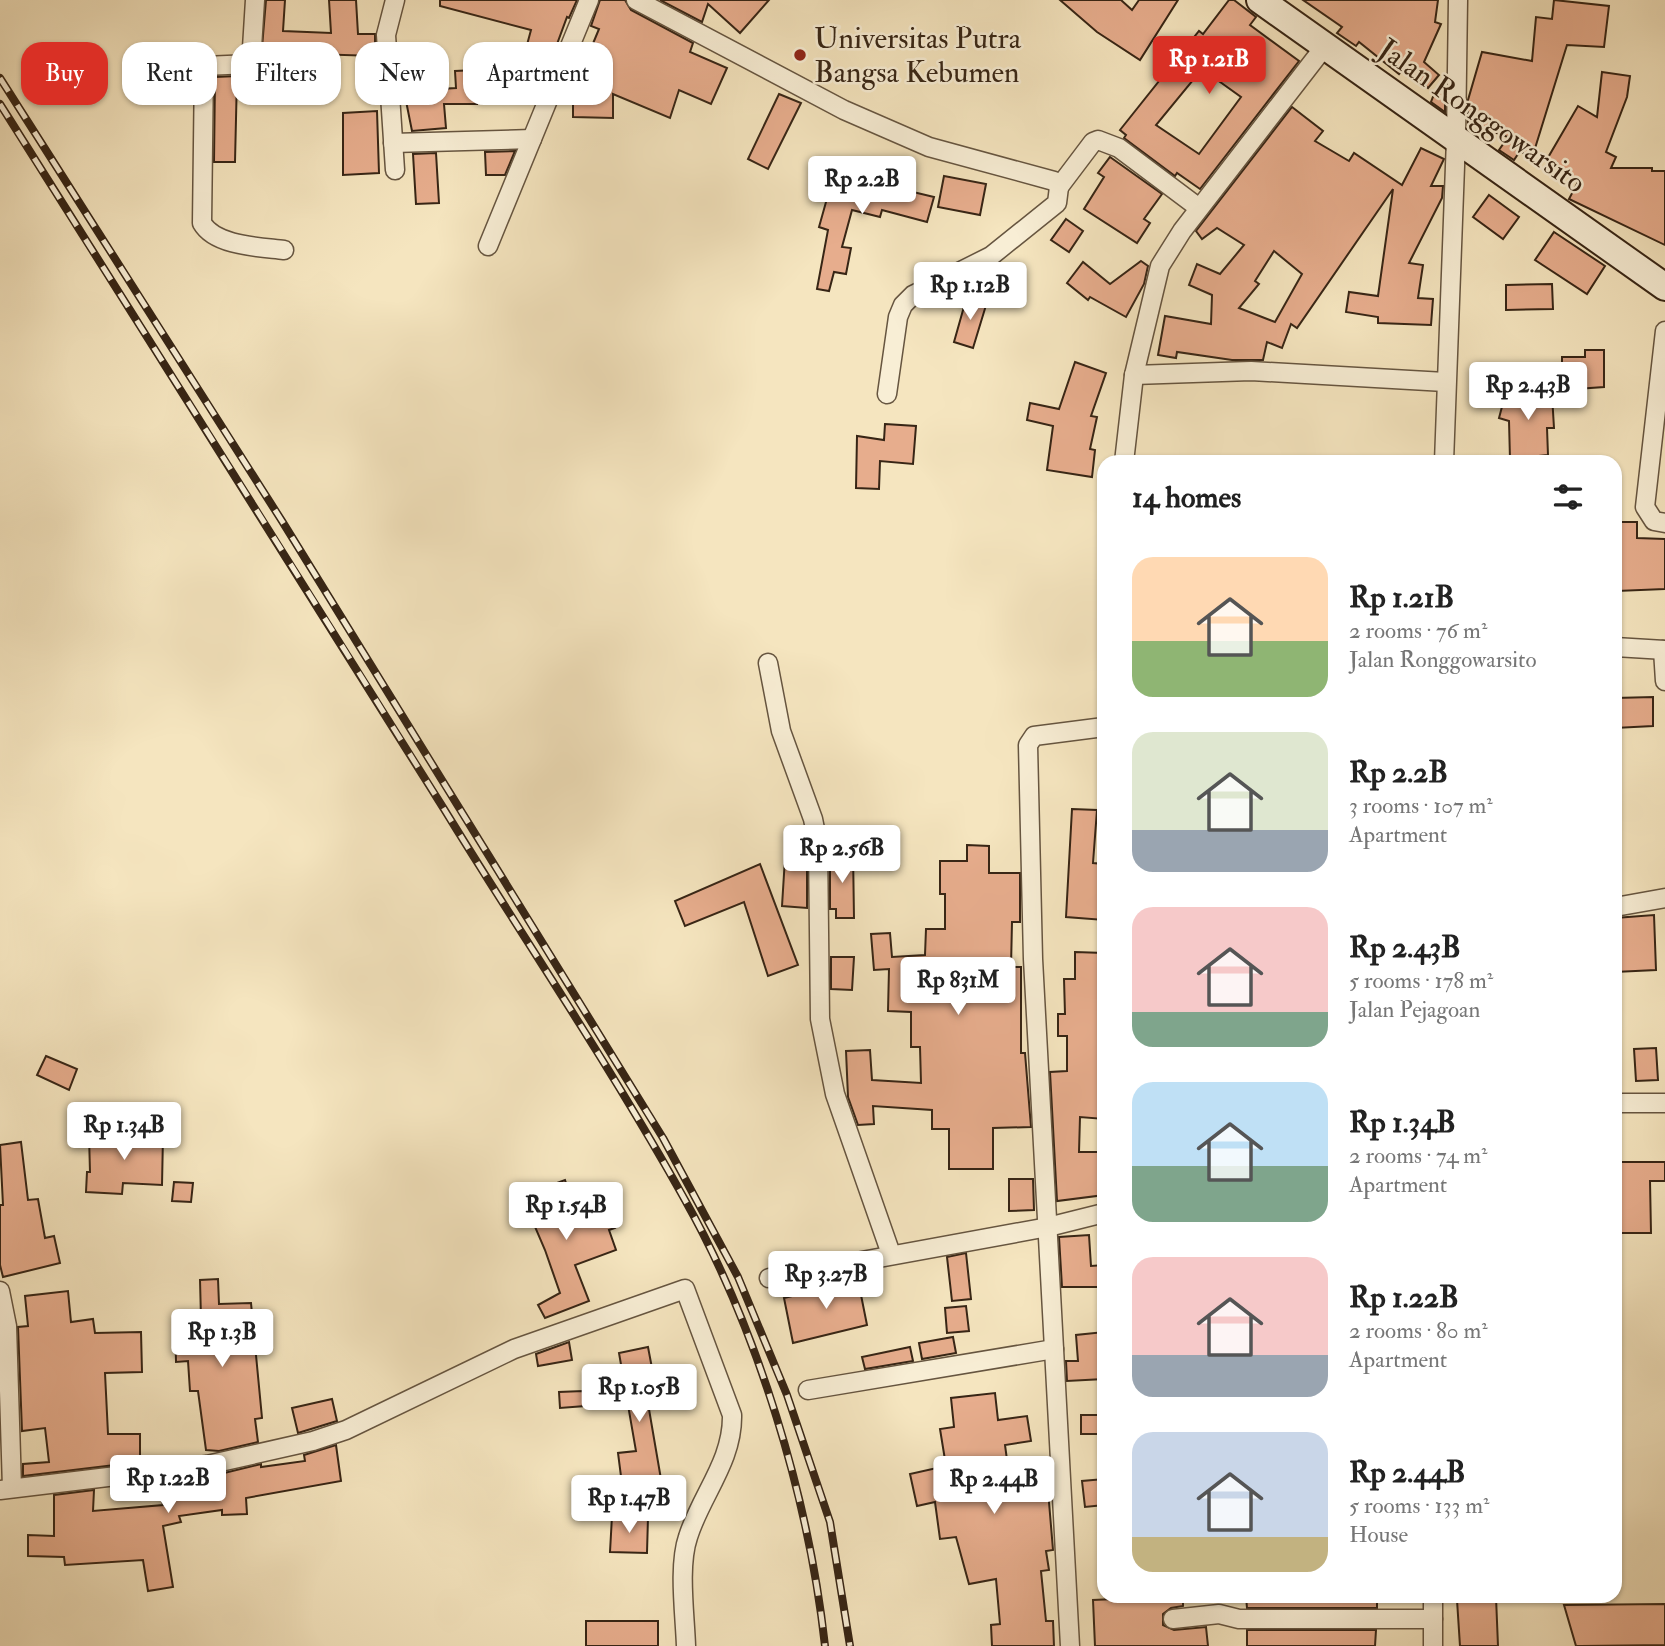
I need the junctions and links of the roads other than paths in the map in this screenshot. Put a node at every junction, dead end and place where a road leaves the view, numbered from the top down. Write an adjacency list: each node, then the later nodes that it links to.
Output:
1 (255, 0): 15 (street)
2 (395, 0): 10 (street)
3 (589, 0): 8 (street)
4 (636, 0): 12 (street)
5 (1260, 0): 7 (main road, Jalan Ronggowarsito)
6 (1458, 0): 9 (street)
7 (1325, 46): 9 (main road, Jalan Ronggowarsito); 13 (street)
8 (532, 139): 10 (street); 14 (street)
9 (1456, 139): 16 (main road, Jalan Ronggowarsito); 19 (street)
10 (393, 143): 11 (street)
11 (395, 170)
12 (1059, 187): 13 (street); 20 (street)
13 (1199, 208): 18 (street)
14 (488, 246)
15 (284, 250)
16 (1665, 287)
17 (1665, 331): 23 (street)
18 (1134, 375): 19 (street); 21 (street)
19 (1445, 382): 22 (street)
20 (887, 394)
21 (1125, 455)
22 (1444, 455)
23 (1665, 523)
24 (1622, 647): 25 (street)
25 (1664, 650): 27 (street)
26 (768, 663): 35 (street)
27 (1665, 681)
28 (1097, 728): 34 (street)
29 (1665, 898): 30 (street)
30 (1622, 905)
31 (1622, 1103): 32 (street)
32 (1665, 1103)
33 (1097, 1215): 34 (street)
34 (1048, 1227): 35 (street); 38 (street)
35 (891, 1254): 36 (street)
36 (769, 1278)
37 (0, 1291): 40 (street)
38 (1054, 1349): 39 (street); 45 (street)
39 (808, 1390)
40 (6, 1489): 44 (street)
41 (1433, 1603): 43 (street)
42 (1174, 1619): 43 (street)
43 (1433, 1619): 46 (street)
44 (686, 1646)
45 (1070, 1646)
46 (1433, 1646)

